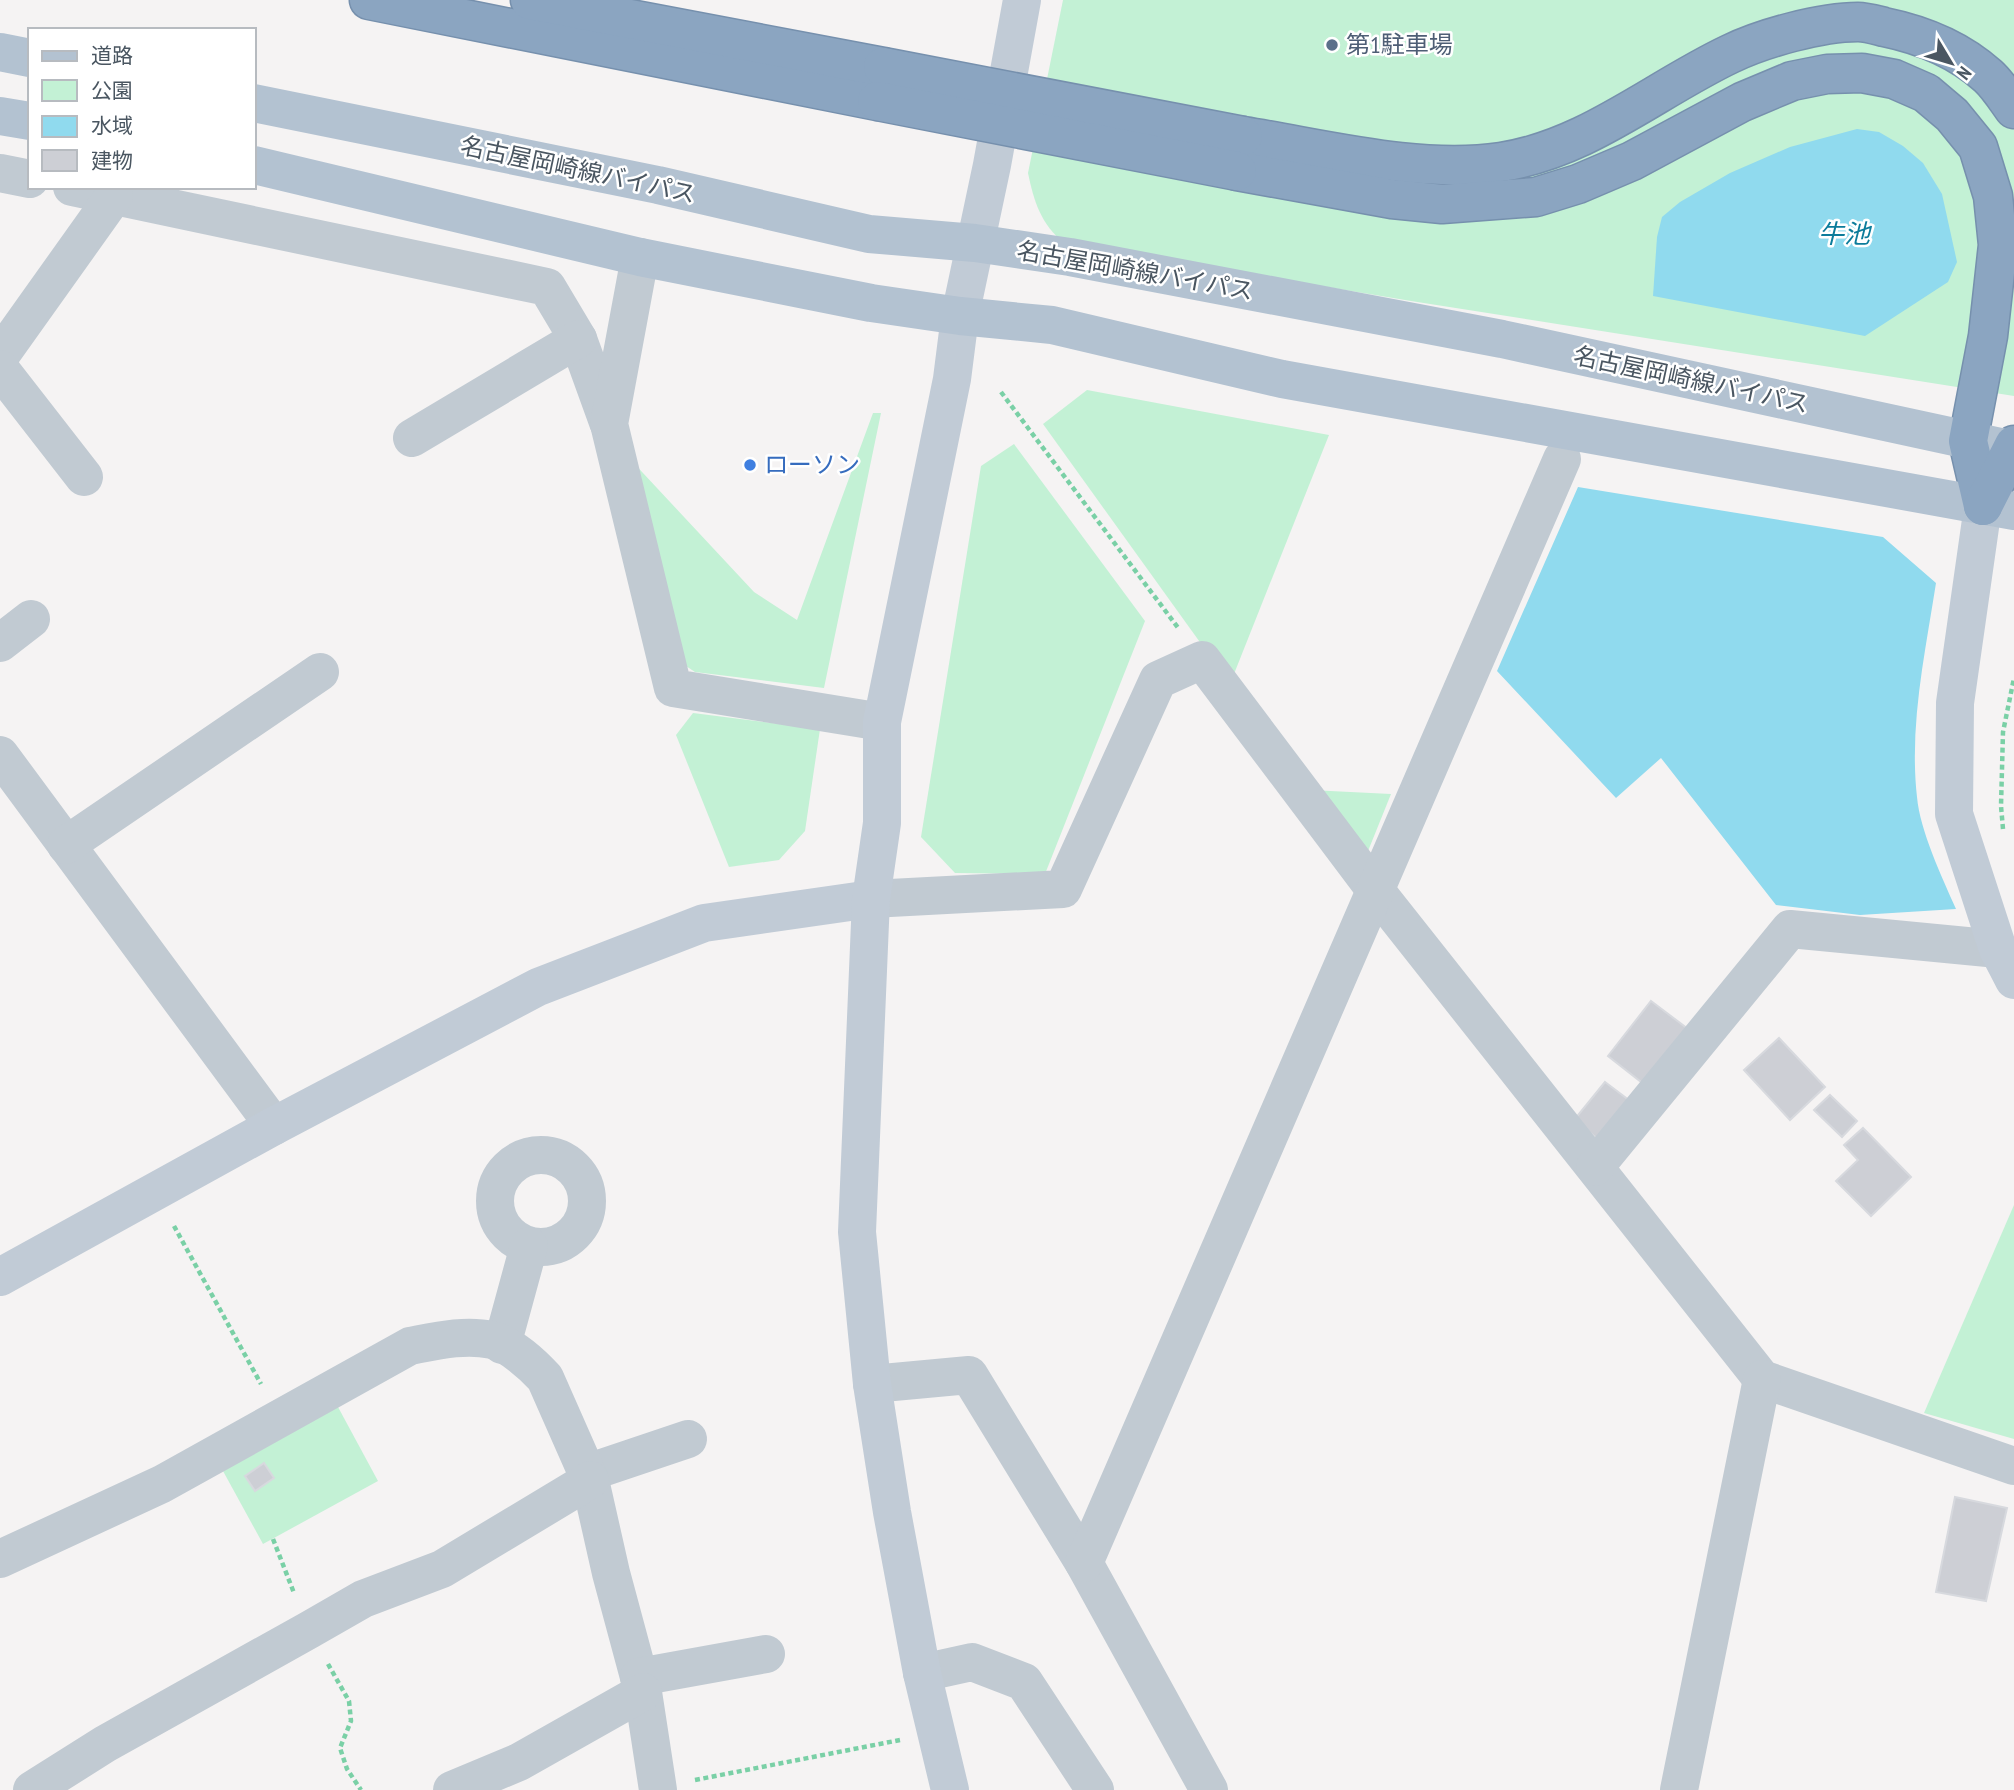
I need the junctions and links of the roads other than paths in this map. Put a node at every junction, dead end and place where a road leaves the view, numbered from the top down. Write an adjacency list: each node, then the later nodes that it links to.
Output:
1 (369, 0): 6 (highway)
2 (530, 0): 6 (highway)
3 (1022, 0): 17 (street)
4 (0, 52): 5 (main road)
5 (28, 58)
6 (880, 84): 11 (highway, bridge)
7 (256, 103): 17 (main road, 名古屋岡崎線バイパス)
8 (2014, 109): 11 (highway)
9 (0, 116): 10 (main road)
10 (28, 121)
11 (1240, 153): 25 (highway)
12 (256, 165): 18 (main road)
13 (0, 173): 14 (street)
14 (28, 179)
15 (82, 189): 16 (street)
16 (114, 195): 20 (street); 21 (street)
17 (975, 243): 19 (street); 25 (main road, 名古屋岡崎線バイパス)
18 (640, 257): 19 (main road); 23 (street)
19 (960, 316): 29 (main road); 33 (street)
20 (578, 339): 23 (street); 24 (street)
21 (0, 356)
22 (0, 369): 28 (street)
23 (609, 424): 33 (street)
24 (412, 438)
25 (1968, 441): 26 (main road, 名古屋岡崎線バイパス); 29 (highway)
26 (2014, 449): 29 (highway)
27 (1562, 459): 36 (street)
28 (85, 477)
29 (1999, 508): 38 (street)
30 (31, 620): 31 (street)
31 (0, 643)
32 (320, 672): 35 (street)
33 (882, 722): 37 (street)
34 (4, 770): 35 (street)
35 (66, 845): 39 (street)
36 (1376, 891): 37 (street); 40 (street); 50 (street)
37 (871, 900): 39 (street); 45 (street)
38 (2006, 964): 40 (street)
39 (274, 1126): 42 (street)
40 (1595, 1167): 44 (street)
41 (529, 1245): 43 (street)
42 (0, 1277)
43 (502, 1345): 48 (street); 49 (street)
44 (1762, 1379): 47 (street); 60 (street)
45 (873, 1384): 50 (street); 52 (street)
46 (688, 1439): 48 (street)
47 (2014, 1466)
48 (588, 1477): 53 (street); 55 (street)
49 (0, 1559)
50 (1084, 1563): 59 (street)
51 (765, 1654): 53 (street)
52 (922, 1672): 57 (street); 58 (street)
53 (641, 1684): 54 (street); 56 (street)
54 (657, 1789)
55 (32, 1790)
56 (452, 1790)
57 (950, 1790)
58 (1095, 1790)
59 (1209, 1790)
60 (1679, 1790)

